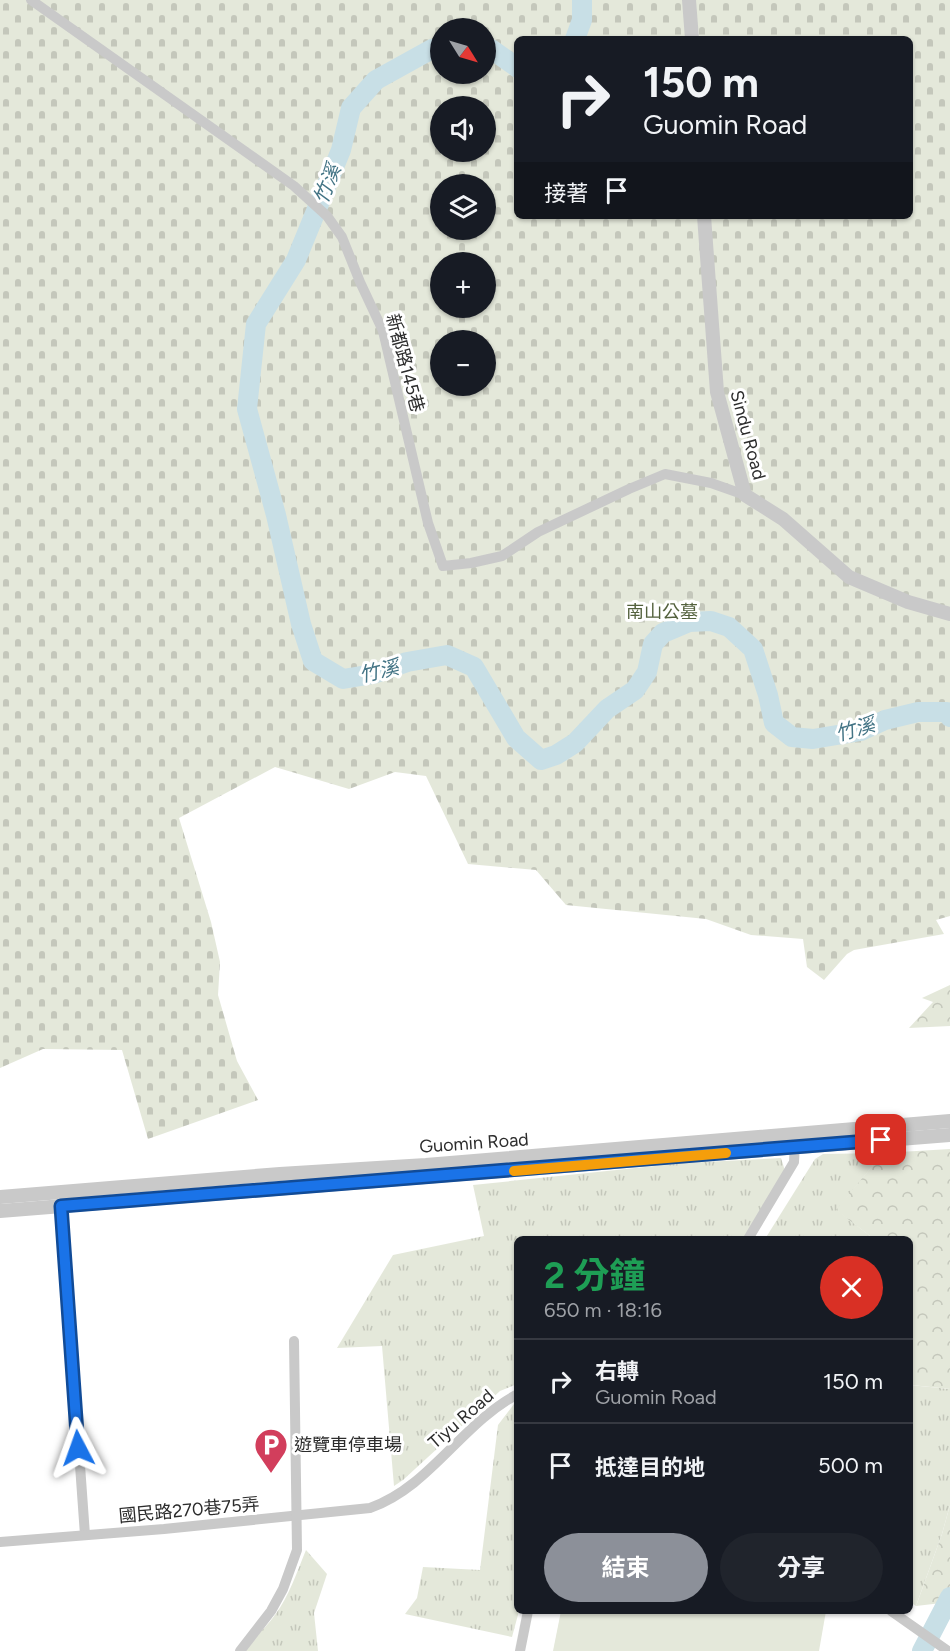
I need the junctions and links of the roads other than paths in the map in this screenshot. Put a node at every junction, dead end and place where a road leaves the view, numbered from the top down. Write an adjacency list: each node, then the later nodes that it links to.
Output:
1 (31, 0): 5 (street, 新都路145巷)
2 (689, 0): 3 (street)
3 (692, 36)
4 (704, 219): 5 (street, Sindu Road)
5 (745, 495): 6 (street, Sindu Road)
6 (950, 614)
7 (950, 1121): 9 (street, Guomin Road)
8 (950, 1135): 9 (street, Guomin Road)
9 (795, 1141): 11 (street, Guomin Road); 13 (street)
10 (0, 1197): 11 (street, Guomin Road)
11 (61, 1200): 12 (street, Guomin Road); 17 (street)
12 (0, 1210)
13 (750, 1236)
14 (294, 1341): 16 (street)
15 (514, 1397): 16 (street, Tiyu Road)
16 (296, 1517): 17 (street, 國民路270巷75弄); 21 (street)
17 (85, 1535): 18 (street, 國民路270巷75弄)
18 (0, 1542)
19 (527, 1614): 22 (street)
20 (895, 1614): 23 (street)
21 (240, 1651)
22 (520, 1651)
23 (948, 1651)

